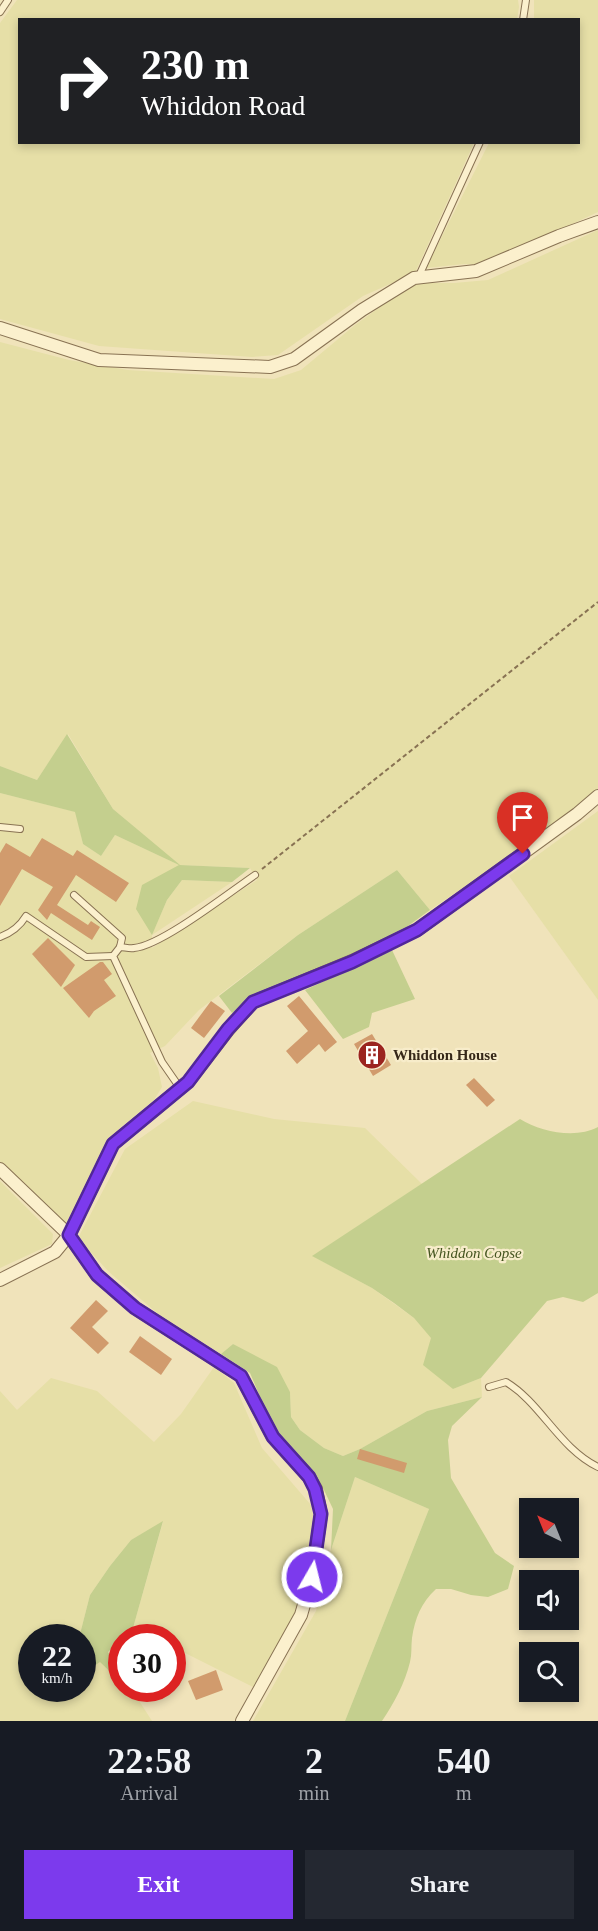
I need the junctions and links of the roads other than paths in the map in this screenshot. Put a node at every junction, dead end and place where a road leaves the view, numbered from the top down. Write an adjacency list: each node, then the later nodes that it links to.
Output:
1 (8, 0): 3 (lane)
2 (526, 0): 4 (lane)
3 (0, 12)
4 (524, 18)
5 (479, 144): 7 (lane)
6 (598, 222): 7 (street)
7 (418, 278): 8 (street)
8 (0, 328)
9 (598, 796): 17 (street)
10 (0, 827): 11 (lane)
11 (20, 829)
12 (255, 875): 15 (lane)
13 (74, 895): 15 (lane)
14 (0, 937): 16 (lane)
15 (120, 946): 16 (lane)
16 (113, 956): 17 (lane)
17 (180, 1088): 19 (street)
18 (0, 1169): 19 (street)
19 (69, 1235): 20 (street); 23 (street)
20 (0, 1280)
21 (489, 1387): 22 (lane)
22 (598, 1467)
23 (242, 1721)

